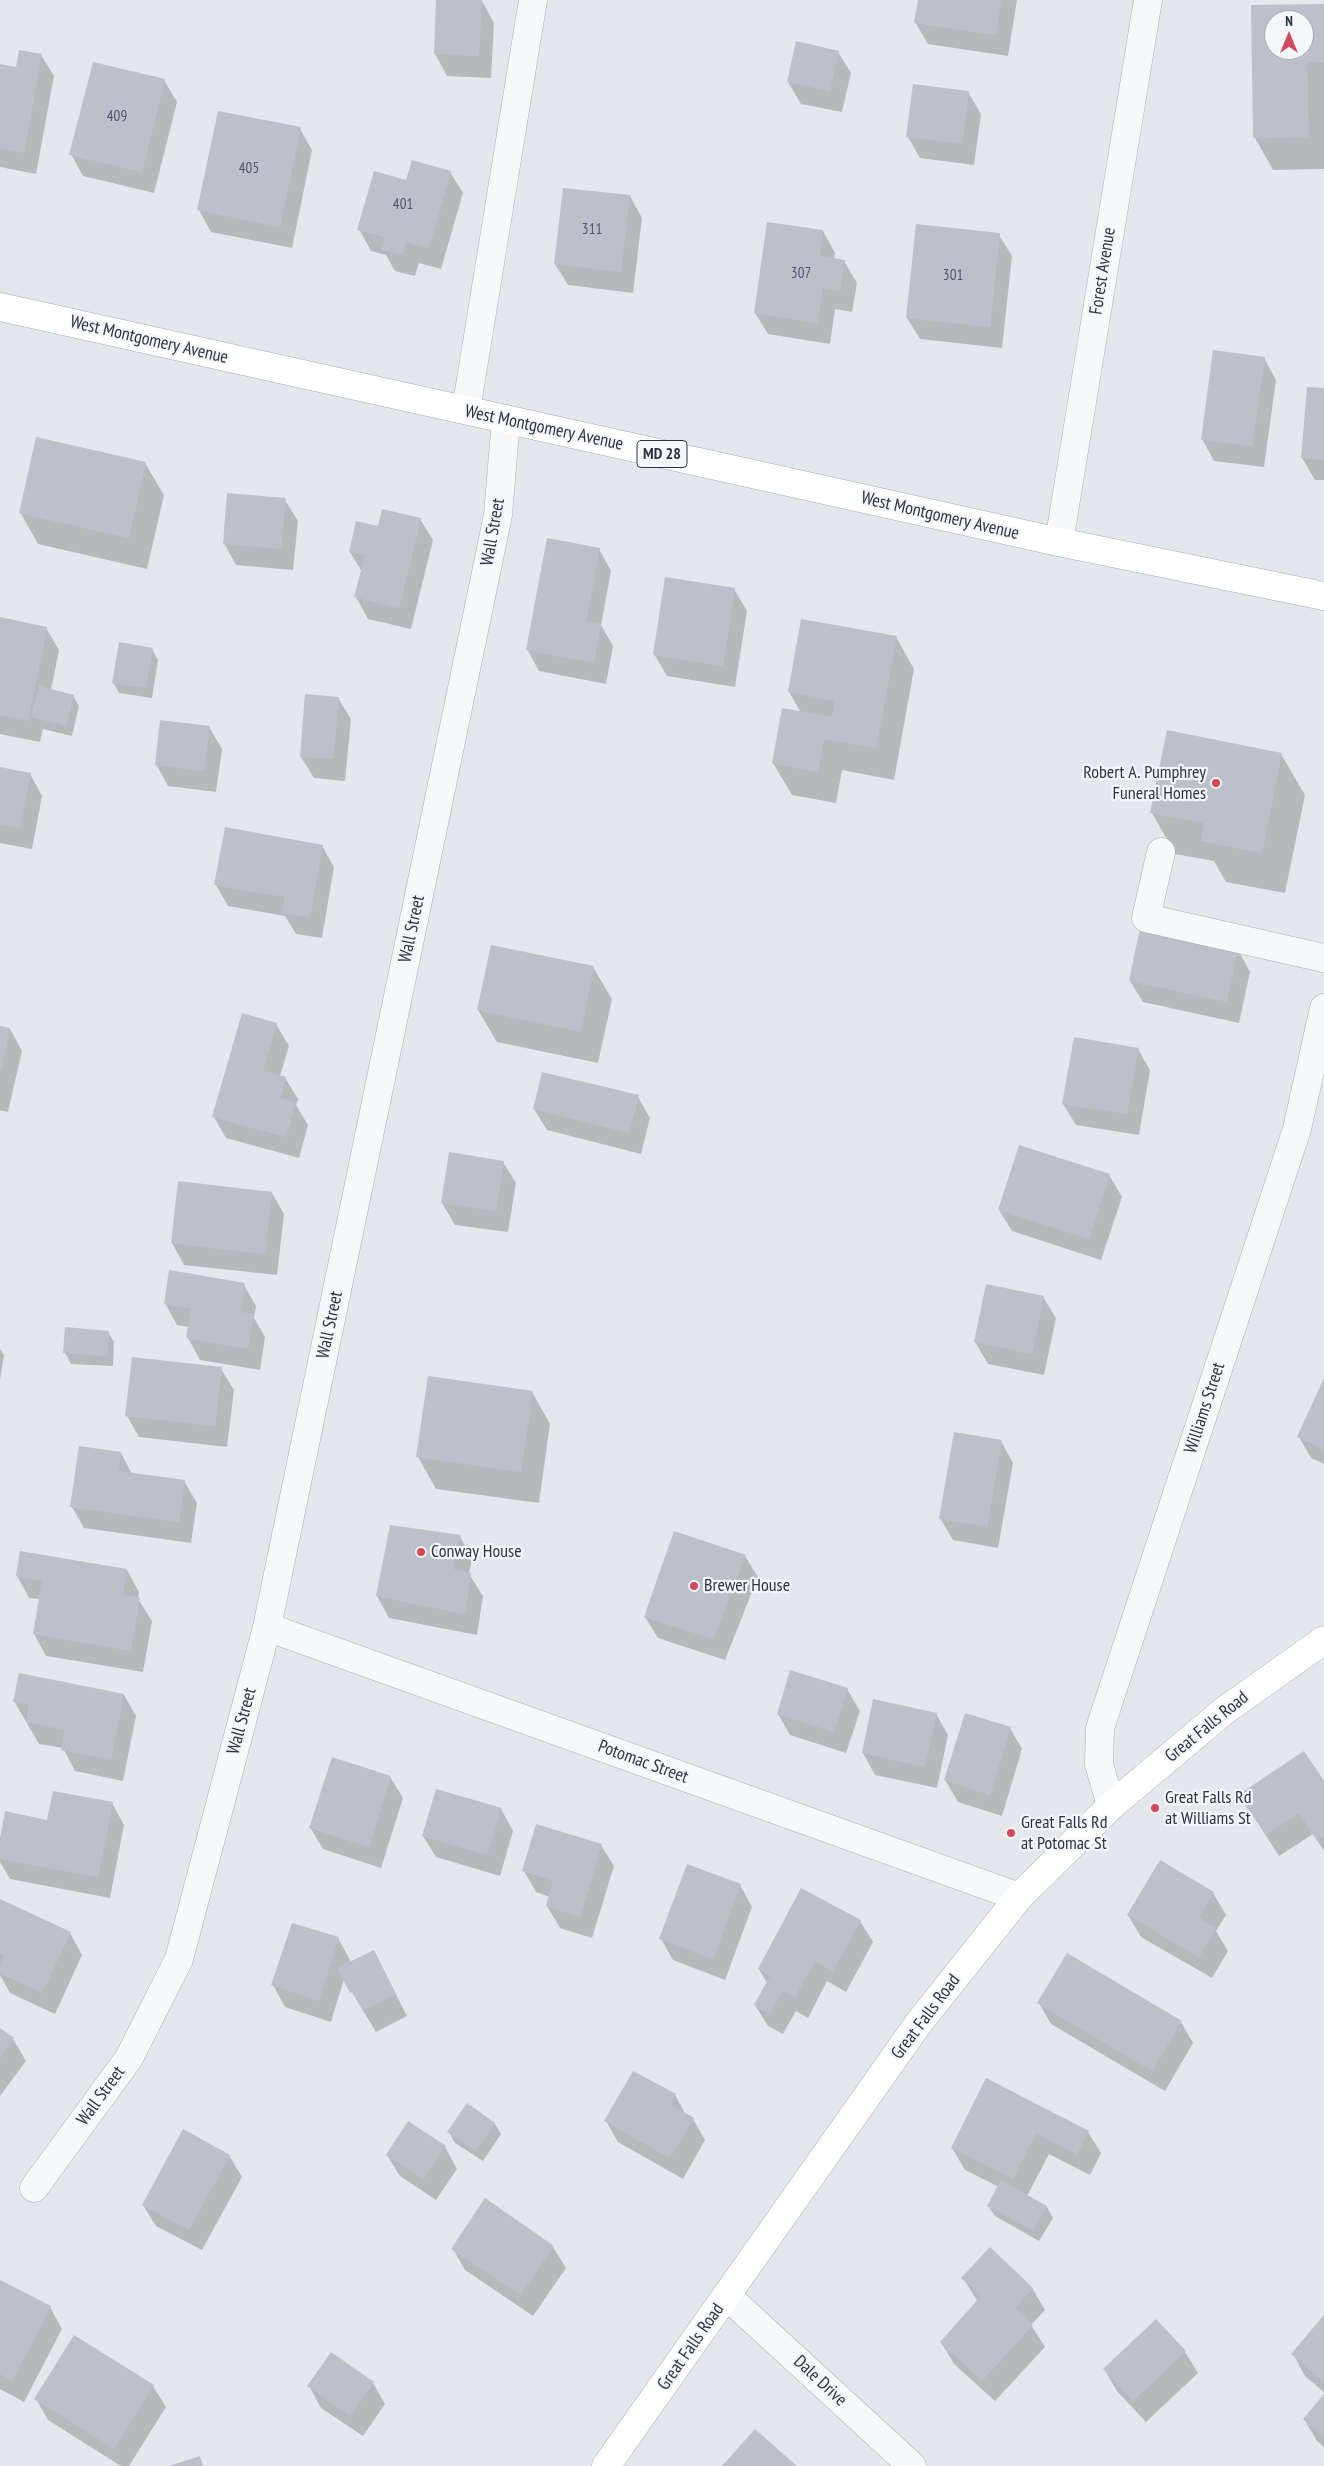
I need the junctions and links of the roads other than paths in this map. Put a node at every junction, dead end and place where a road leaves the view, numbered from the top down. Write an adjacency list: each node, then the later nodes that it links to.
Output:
1 (533, 0): 4 (street)
2 (1148, 0): 6 (street, Forest Avenue)
3 (0, 307): 4 (main road, West Montgomery Avenue / MD 28)
4 (466, 410): 5 (main road, West Montgomery Avenue / MD 28)
5 (506, 419): 6 (main road, West Montgomery Avenue / MD 28); 11 (street, Wall Street)
6 (1058, 542): 7 (main road, West Montgomery Avenue / MD 28)
7 (1324, 596)
8 (1161, 852): 9 (street)
9 (1324, 958)
10 (1324, 1008): 13 (street, Williams Street)
11 (267, 1627): 14 (street, Potomac Street); 15 (street, Wall Street)
12 (1324, 1640): 13 (main road, Great Falls Road)
13 (1111, 1806): 14 (main road, Great Falls Road)
14 (1019, 1897): 16 (main road, Great Falls Road)
15 (34, 2188)
16 (727, 2296): 17 (main road, Great Falls Road); 18 (street, Dale Drive)
17 (606, 2466)
18 (912, 2466)

